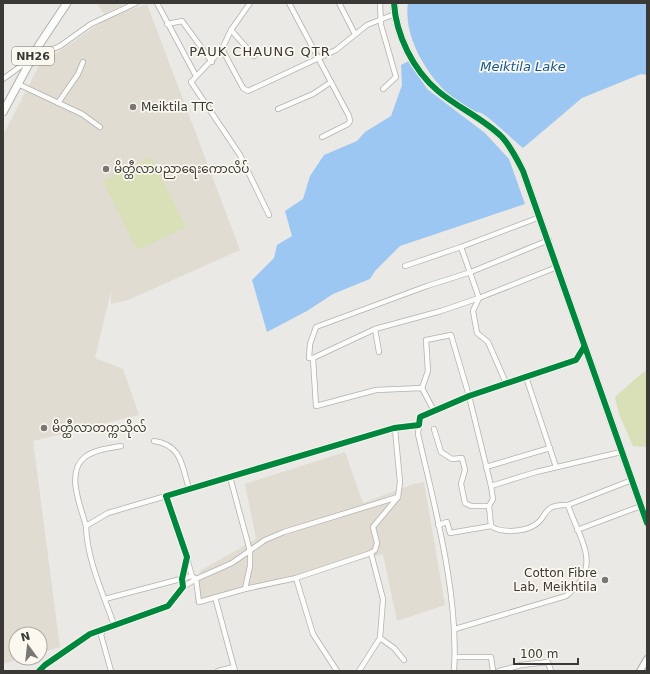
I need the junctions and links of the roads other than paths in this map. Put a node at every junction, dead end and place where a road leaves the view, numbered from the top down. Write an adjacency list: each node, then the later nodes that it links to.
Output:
1 (67, 3): 16 (highway, NH26)
2 (136, 3): 16 (street)
3 (156, 3): 11 (street)
4 (250, 3): 12 (street)
5 (289, 3): 17 (street)
6 (339, 3): 13 (street)
7 (380, 3): 10 (street)
8 (394, 3): 9 (street)
9 (395, 14): 10 (street); 31 (street)
10 (382, 19): 13 (street); 24 (street)
11 (167, 24): 19 (street); 20 (street)
12 (231, 30): 14 (street); 15 (street)
13 (355, 34): 17 (street)
14 (222, 49): 17 (street); 19 (street)
15 (254, 56)
16 (32, 58): 21 (street); 23 (highway, NH26)
17 (318, 60): 22 (street)
18 (83, 62): 25 (street)
19 (212, 62): 20 (street)
20 (196, 76): 30 (street)
21 (3, 79)
22 (331, 82): 26 (street); 29 (street)
23 (18, 84): 25 (street); 27 (highway, NH26)
24 (384, 89)
25 (58, 103): 28 (street)
26 (278, 109)
27 (3, 112)
28 (100, 127)
29 (322, 137)
30 (269, 215)
31 (540, 217): 32 (street); 33 (street)
32 (548, 240): 35 (street); 36 (street)
33 (461, 247): 34 (street); 36 (street)
34 (405, 266)
35 (557, 267): 37 (street); 39 (street)
36 (471, 272): 37 (street); 41 (street)
37 (479, 298): 38 (street); 43 (street)
38 (375, 329): 40 (street); 41 (street)
39 (584, 347): 42 (street); 53 (street)
40 (379, 352)
41 (313, 358): 44 (street)
42 (526, 377): 43 (street); 52 (street)
43 (506, 383): 45 (street)
44 (422, 388): 45 (street); 46 (street)
45 (469, 396): 46 (street); 54 (street)
46 (434, 410): 47 (street)
47 (418, 425): 48 (street); 66 (street)
48 (395, 429): 56 (street); 61 (street)
49 (434, 429): 62 (street)
50 (154, 441): 59 (street)
51 (121, 446): 67 (street)
52 (550, 448): 54 (street); 55 (street)
53 (621, 452): 55 (street); 57 (street)
54 (486, 467): 58 (street)
55 (556, 467): 58 (street)
56 (230, 477): 59 (street); 70 (street)
57 (632, 480): 63 (street); 64 (street)
58 (490, 486): 62 (street)
59 (189, 489): 60 (street)
60 (166, 496): 67 (street); 72 (street)
61 (398, 497): 70 (street); 71 (street)
62 (489, 506): 68 (street)
63 (568, 506): 68 (street); 69 (street)
64 (641, 506): 65 (street); 69 (street)
65 (647, 523)
66 (438, 525): 68 (street); 83 (street)
67 (86, 526): 80 (street)
68 (491, 526)
69 (578, 530): 83 (street)
70 (250, 551): 76 (street); 78 (street)
71 (371, 553): 75 (street); 84 (street)
72 (187, 557): 73 (street); 74 (street)
73 (192, 576): 74 (street); 76 (street)
74 (182, 578): 77 (street); 80 (street)
75 (296, 578): 78 (street); 92 (street)
76 (196, 579): 77 (street); 79 (street)
77 (183, 587): 81 (street)
78 (246, 589): 79 (street)
79 (215, 597): 88 (street)
80 (105, 599): 81 (street)
81 (114, 625): 82 (street)
82 (104, 628): 89 (street); 90 (street)
83 (455, 629): 85 (street)
84 (380, 638): 86 (street); 93 (street)
85 (455, 657): 94 (street); 95 (street)
86 (404, 660)
87 (647, 660): 98 (street)
88 (235, 669): 91 (street)
89 (40, 671)
90 (111, 671)
91 (218, 671)
92 (337, 671)
93 (359, 671)
94 (454, 671)
95 (494, 671)
96 (499, 671): 97 (street)
97 (551, 671)
98 (640, 671)

